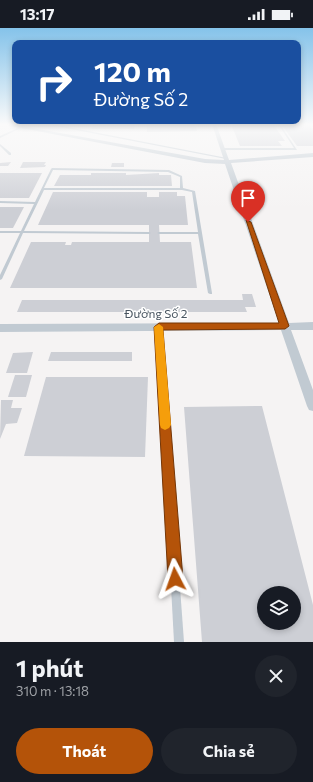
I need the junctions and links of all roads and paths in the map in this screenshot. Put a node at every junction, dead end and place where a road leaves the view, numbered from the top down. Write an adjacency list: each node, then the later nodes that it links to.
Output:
1 (158, 153): 5 (street)
2 (190, 153): 5 (lane)
3 (224, 153): 5 (street)
4 (313, 155): 5 (street)
5 (227, 160): 17 (street)
6 (42, 189): 7 (lane); 7 (lane); 9 (lane)
7 (182, 189): 14 (lane)
8 (0, 202): 9 (lane)
9 (36, 203): 11 (lane)
10 (0, 232): 11 (lane)
11 (22, 232): 12 (lane); 15 (lane)
12 (149, 233)
13 (160, 233): 14 (lane)
14 (200, 233): 16 (lane)
15 (0, 278)
16 (210, 293)
17 (285, 326): 18 (street, Đường Số 2); 19 (street, Đường Số 2); 21 (street)
18 (313, 326)
19 (159, 327): 20 (street, Đường Số 2); 22 (lane)
20 (0, 328)
21 (313, 406)
22 (179, 642)

